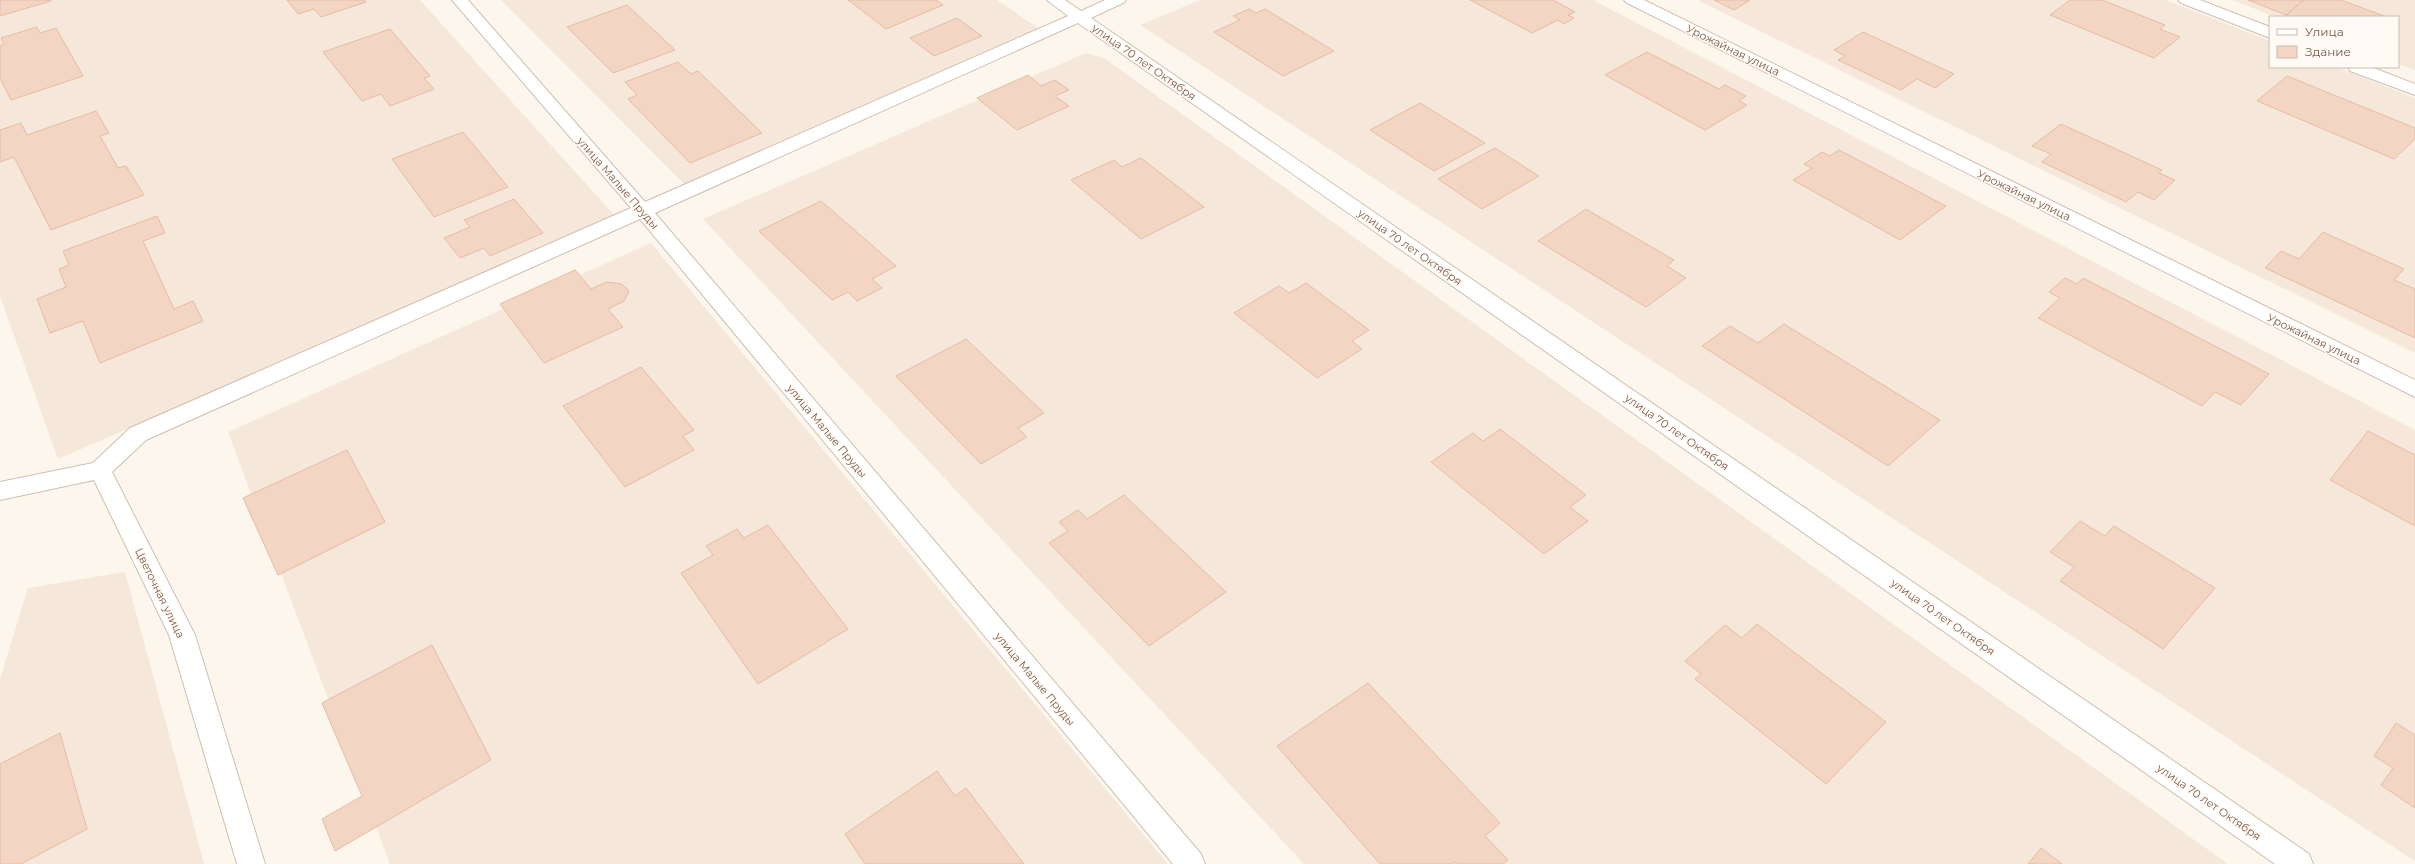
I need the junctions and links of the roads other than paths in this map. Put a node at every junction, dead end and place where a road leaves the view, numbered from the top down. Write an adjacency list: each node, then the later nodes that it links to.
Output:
1 (460, 0): 10 (street, улица Малые Пруды)
2 (1055, 0): 6 (street, улица 70 лет Октября)
3 (1118, 0): 6 (street)
4 (1632, 0): 11 (street, Урожайная улица)
5 (2186, 0): 7 (street)
6 (1081, 18): 10 (street); 16 (street, улица 70 лет Октября)
7 (2269, 33)
8 (2359, 68): 9 (street)
9 (2415, 90)
10 (643, 211): 12 (street); 15 (street, улица Малые Пруды)
11 (2415, 389)
12 (100, 470): 13 (street); 14 (street, Цветочная улица)
13 (0, 491)
14 (252, 864)
15 (1191, 864)
16 (2299, 864)

